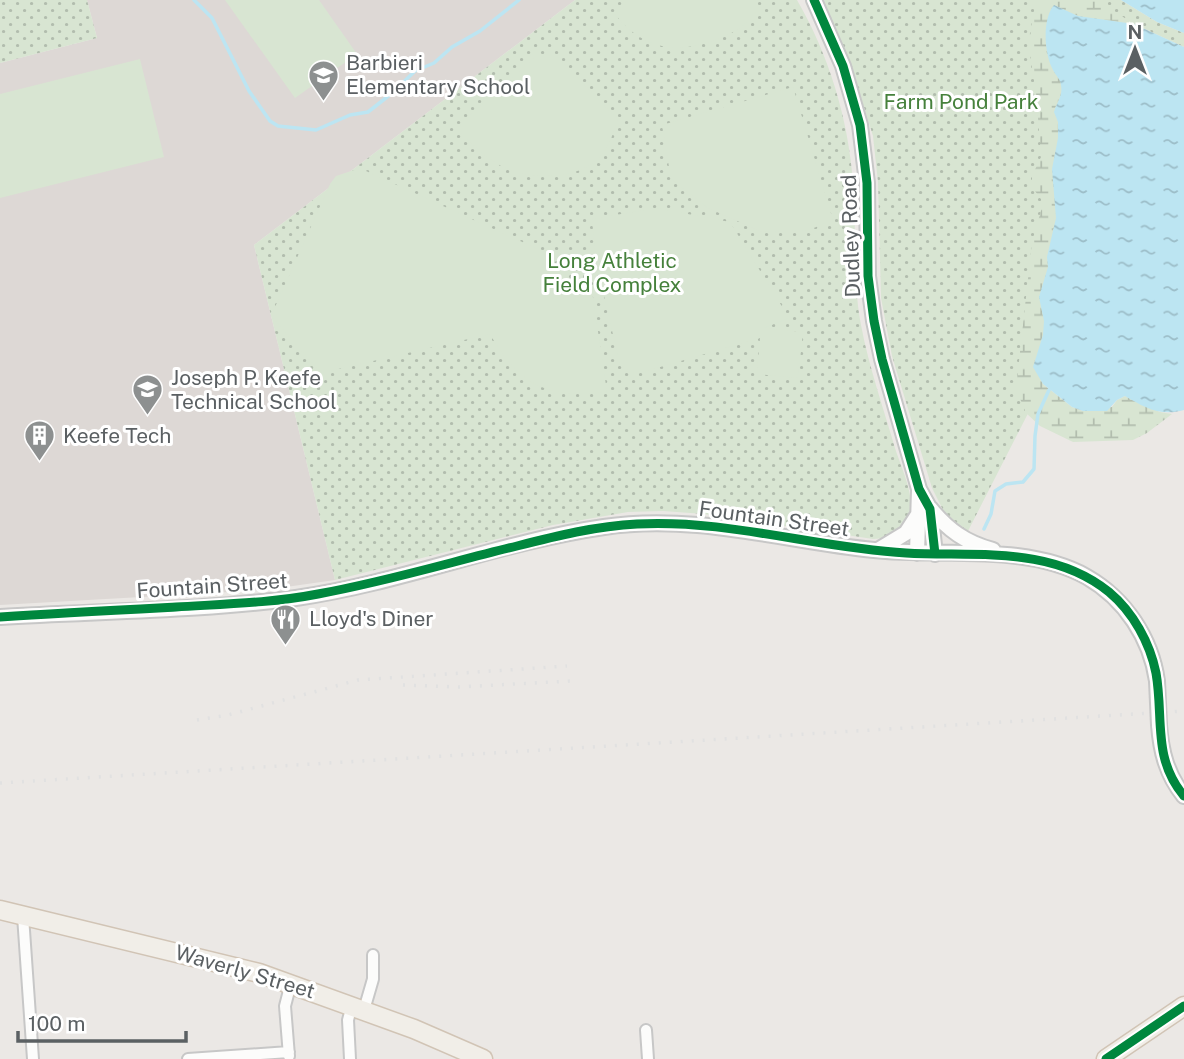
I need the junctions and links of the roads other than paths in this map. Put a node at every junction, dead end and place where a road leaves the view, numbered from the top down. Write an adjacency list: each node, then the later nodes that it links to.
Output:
1 (814, 0): 2 (street, Dudley Road)
2 (924, 508): 3 (street); 4 (street, Dudley Road); 5 (street, Dudley Road); 6 (street)
3 (877, 551): 4 (street, Fountain Street); 7 (street, Fountain Street)
4 (917, 553): 5 (street, Fountain Street)
5 (935, 554): 6 (street, Fountain Street)
6 (1018, 557): 8 (street, Fountain Street, bridge)
7 (0, 617)
8 (1184, 796)
9 (0, 910): 10 (main road, Waverly Street)
10 (23, 916): 12 (main road, Waverly Street); 18 (street)
11 (373, 955): 14 (street)
12 (291, 983): 14 (main road, Waverly Street); 17 (street)
13 (1184, 1006): 23 (main road)
14 (358, 1008): 16 (main road, Waverly Street); 20 (street)
15 (646, 1030): 22 (street)
16 (457, 1053): 21 (main road, Waverly Street)
17 (289, 1056): 19 (street)
18 (33, 1059)
19 (188, 1059)
20 (350, 1059)
21 (483, 1059)
22 (648, 1059)
23 (1106, 1059)

